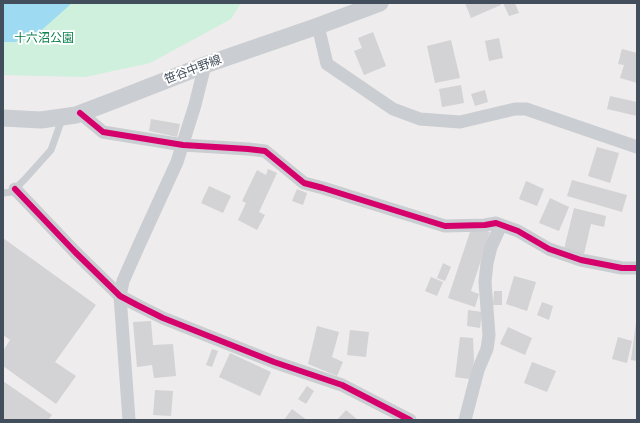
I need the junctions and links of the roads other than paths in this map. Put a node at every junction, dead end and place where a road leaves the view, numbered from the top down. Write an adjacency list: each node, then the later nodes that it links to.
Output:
1 (380, 3): 2 (street, 笹谷中野線)
2 (318, 26): 3 (street, 笹谷中野線); 8 (street)
3 (205, 65): 4 (street, 笹谷中野線); 7 (street)
4 (80, 113): 5 (street, 笹谷中野線); 7 (street)
5 (62, 116): 6 (street, 笹谷中野線); 9 (lane)
6 (3, 118)
7 (183, 145): 10 (street); 12 (street)
8 (637, 147)
9 (9, 191): 12 (street)
10 (500, 225): 11 (street); 15 (street)
11 (637, 268)
12 (120, 296): 13 (street); 14 (street)
13 (129, 420)
14 (410, 420)
15 (465, 420)

